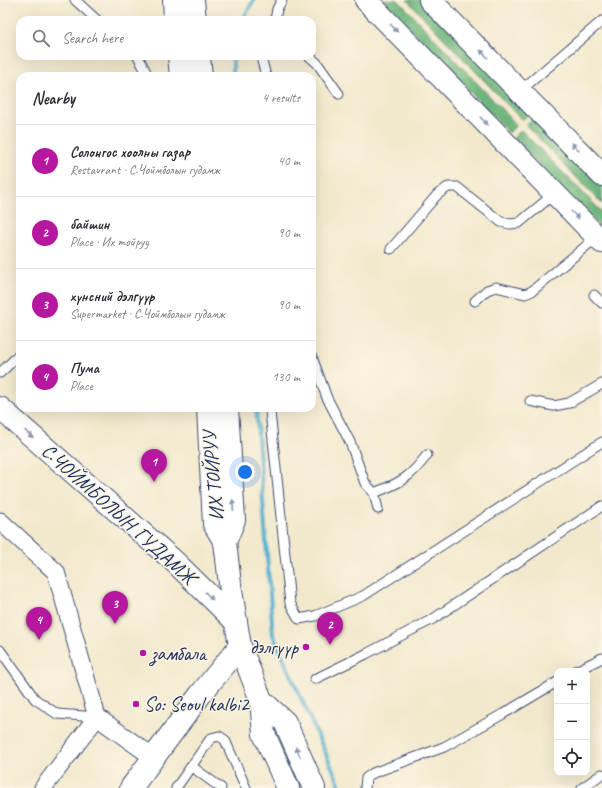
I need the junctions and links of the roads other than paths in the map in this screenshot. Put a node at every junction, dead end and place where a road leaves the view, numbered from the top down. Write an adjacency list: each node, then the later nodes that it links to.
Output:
1 (74, 0): 7 (lane)
2 (174, 0): 8 (main road)
3 (193, 0): 9 (main road)
4 (282, 0): 10 (lane)
5 (366, 0): 24 (main road, one-way to 24)
6 (430, 0): 21 (main road, one-way to 6)
7 (92, 16)
8 (175, 16)
9 (195, 16)
10 (276, 16)
11 (602, 21): 21 (lane)
12 (140, 60): 17 (lane)
13 (179, 60): 18 (main road)
14 (199, 60): 19 (main road)
15 (262, 60): 20 (lane)
16 (313, 60): 22 (lane)
17 (146, 72)
18 (181, 72)
19 (201, 72)
20 (265, 72)
21 (520, 91): 23 (main road, one-way to 21)
22 (339, 94)
23 (602, 175)
24 (554, 194): 25 (main road, one-way to 25); 26 (lane)
25 (599, 240): 28 (lane)
26 (391, 248)
27 (594, 295): 29 (lane)
28 (475, 300)
29 (602, 303)
30 (16, 358): 32 (lane)
31 (316, 368): 41 (lane)
32 (0, 373)
33 (602, 384): 34 (lane)
34 (530, 401)
35 (0, 408): 46 (main road, С.ЧОЙМБОЛЫН ГУДАМЖ, one-way to 46)
36 (208, 412): 45 (main road, ИХ ТОЙРУУ)
37 (227, 412): 45 (main road, ИХ ТОЙРУУ, one-way to 37)
38 (270, 412): 39 (lane)
39 (602, 442)
40 (427, 455): 41 (lane)
41 (374, 493): 43 (lane)
42 (602, 506): 51 (lane)
43 (378, 509)
44 (0, 521): 54 (street)
45 (225, 542): 46 (main road, ИХ ТОЙРУУ)
46 (236, 622): 47 (main road, ИХ ТОЙРУУ)
47 (240, 646): 53 (main road, ИХ ТОЙРУУ); 55 (main road)
48 (0, 650): 54 (lane)
49 (602, 658): 50 (lane)
50 (582, 668)
51 (315, 679)
52 (554, 684): 65 (lane)
53 (261, 700): 63 (main road, ИХ ТОЙРУУ); 64 (main road, ИХ ТОЙРУУ, one-way to 53)
54 (97, 717): 55 (street); 58 (street)
55 (153, 757): 59 (main road)
56 (191, 766): 60 (lane); 61 (lane); 62 (lane)
57 (602, 774): 66 (lane)
58 (43, 788)
59 (131, 788)
60 (176, 788)
61 (221, 788)
62 (246, 788)
63 (288, 788)
64 (314, 788)
65 (365, 788)
66 (582, 788)

